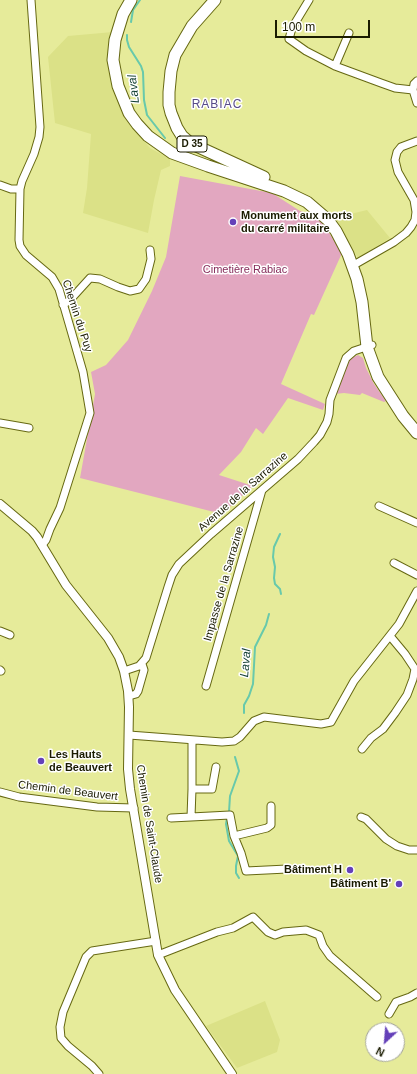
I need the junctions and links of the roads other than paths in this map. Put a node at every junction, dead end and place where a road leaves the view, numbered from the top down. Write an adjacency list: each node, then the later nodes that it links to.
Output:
1 (31, 0): 14 (street, Chemin du Puy)
2 (131, 0): 12 (main road, D 35)
3 (215, 0): 11 (main road, D 35)
4 (309, 0): 6 (street)
5 (350, 33): 6 (street)
6 (335, 66): 8 (street)
7 (417, 80): 8 (street)
8 (413, 90): 9 (street)
9 (417, 103)
10 (417, 141): 16 (street)
11 (209, 153): 12 (main road); 16 (main road, D 35)
12 (208, 166): 16 (main road, D 35)
13 (0, 186): 14 (street)
14 (20, 190): 17 (street, Chemin du Puy)
15 (150, 250): 17 (street)
16 (355, 265): 18 (main road, D 35)
17 (63, 305): 27 (street, Chemin du Puy)
18 (370, 346): 20 (main road, D 35); 22 (main road, D 35); 23 (street, Avenue de la Sarrazine)
19 (0, 423): 21 (street)
20 (417, 426)
21 (29, 428)
22 (417, 433)
23 (262, 489): 34 (street, Avenue de la Sarrazine); 36 (street, Impasse de la Sarrazine)
24 (0, 504): 27 (street, Chemin de Saint-Claude)
25 (379, 506): 26 (street)
26 (417, 523)
27 (40, 541): 35 (street, Chemin de Saint-Claude)
28 (394, 563): 29 (street)
29 (417, 575)
30 (417, 591): 33 (street)
31 (0, 631): 32 (street)
32 (10, 635)
33 (390, 636): 39 (street); 40 (street)
34 (142, 664): 35 (street); 37 (street, Avenue de la Sarrazine)
35 (124, 671): 37 (street, Chemin de Saint-Claude)
36 (206, 686)
37 (129, 696): 38 (street, Chemin de Saint-Claude)
38 (129, 735): 39 (street); 45 (street, Chemin de Saint-Claude)
39 (192, 740): 42 (street)
40 (362, 749)
41 (216, 767): 42 (street)
42 (192, 789): 46 (street)
43 (0, 792): 45 (street, Chemin de Beauvert)
44 (271, 806): 49 (street)
45 (134, 808): 52 (street, Chemin de Saint-Claude)
46 (191, 816): 48 (street); 49 (street)
47 (360, 817): 50 (street)
48 (171, 818)
49 (234, 836): 51 (street)
50 (417, 850)
51 (288, 869)
52 (156, 941): 53 (street, Chemin de Saint-Claude); 57 (street)
53 (158, 955): 55 (street); 58 (street, Chemin de Saint-Claude)
54 (417, 993): 56 (street)
55 (377, 998)
56 (389, 1014)
57 (99, 1074)
58 (232, 1074)

